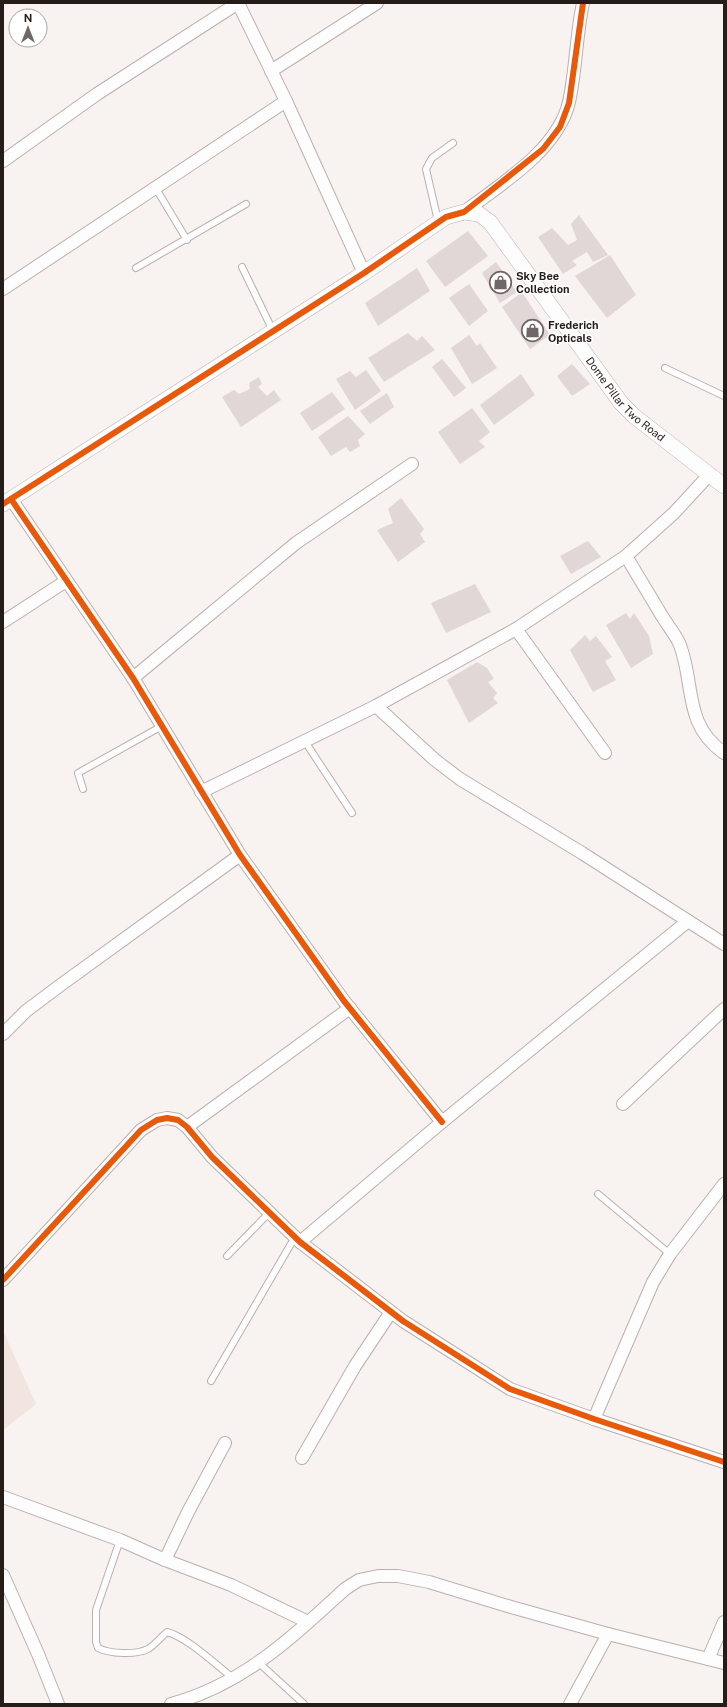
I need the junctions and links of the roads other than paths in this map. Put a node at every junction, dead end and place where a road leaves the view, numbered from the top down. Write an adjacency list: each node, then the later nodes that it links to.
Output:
1 (377, 3): 3 (street)
2 (583, 3): 9 (street)
3 (271, 71): 4 (street); 6 (street)
4 (286, 100): 7 (street); 14 (street)
5 (453, 142): 10 (lane)
6 (3, 161)
7 (155, 187): 11 (lane); 15 (street)
8 (246, 204): 11 (lane)
9 (464, 212): 10 (street); 20 (street, Dome Pillar Two Road)
10 (438, 222): 14 (street)
11 (188, 240): 13 (lane)
12 (242, 267): 16 (lane)
13 (136, 268)
14 (364, 273): 16 (street)
15 (3, 289)
16 (273, 331): 22 (street)
17 (665, 368): 18 (lane)
18 (724, 396)
19 (412, 464): 27 (street)
20 (709, 475): 21 (street, Dome Pillar Two Road); 23 (street)
21 (724, 486)
22 (7, 502): 24 (street)
23 (626, 556): 26 (street); 32 (street)
24 (66, 581): 25 (street); 27 (street)
25 (3, 622)
26 (516, 629): 28 (street); 31 (street)
27 (133, 678): 29 (street)
28 (376, 706): 30 (street); 37 (street)
29 (162, 726): 33 (lane); 34 (street)
30 (304, 740): 34 (street); 35 (lane)
31 (605, 753)
32 (724, 753)
33 (82, 789)
34 (201, 792): 36 (street)
35 (352, 813)
36 (240, 855): 39 (street); 41 (street)
37 (688, 921): 38 (street); 43 (street)
38 (724, 944)
39 (350, 1008): 43 (street); 44 (street)
40 (724, 1009): 42 (street)
41 (3, 1034)
42 (623, 1104)
43 (442, 1122): 48 (street)
44 (187, 1127): 47 (street); 51 (street)
45 (724, 1184): 49 (street)
46 (598, 1194): 49 (lane)
47 (270, 1212): 48 (street); 50 (lane)
48 (298, 1240): 52 (street); 53 (lane)
49 (670, 1254): 54 (street)
50 (227, 1256)
51 (3, 1280)
52 (391, 1312): 54 (street); 56 (street)
53 (210, 1381)
54 (594, 1419): 57 (street)
55 (225, 1443): 60 (street)
56 (302, 1458)
57 (724, 1462)
58 (3, 1497): 59 (street)
59 (120, 1540): 60 (street); 68 (lane)
60 (165, 1560): 62 (street)
61 (3, 1575): 69 (street)
62 (308, 1622): 64 (street); 66 (street)
63 (724, 1622): 65 (street)
64 (608, 1634): 65 (street); 72 (street)
65 (708, 1659): 67 (street)
66 (259, 1663): 68 (street); 71 (lane)
67 (724, 1663)
68 (234, 1679): 70 (street)
69 (56, 1703)
70 (171, 1704)
71 (304, 1704)
72 (570, 1704)

